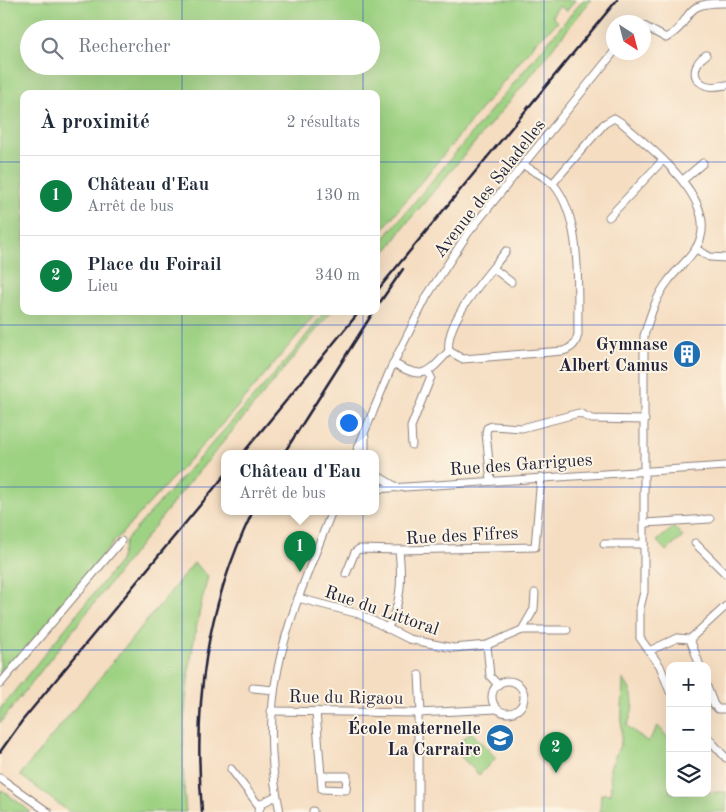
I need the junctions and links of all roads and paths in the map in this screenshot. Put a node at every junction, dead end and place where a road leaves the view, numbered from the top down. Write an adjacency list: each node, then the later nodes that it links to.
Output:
1 (726, 3): 2 (street)
2 (651, 30)
3 (706, 55): 5 (street)
4 (608, 60): 8 (street, Avenue des Saladelles)
5 (726, 86)
6 (663, 160): 9 (street); 10 (street); 11 (street)
7 (703, 163): 9 (street)
8 (525, 166): 10 (street); 18 (street, Avenue des Saladelles)
9 (683, 180): 12 (street)
10 (553, 184): 17 (street)
11 (609, 217)
12 (696, 249): 14 (street); 20 (street)
13 (506, 251): 15 (street)
14 (726, 258)
15 (493, 268): 16 (street); 17 (street)
16 (511, 282)
17 (449, 351): 19 (street)
18 (393, 363): 19 (street); 21 (street, Avenue des Saladelles)
19 (428, 372): 22 (street)
20 (645, 420): 26 (street); 29 (street)
21 (365, 434): 23 (street, Avenue des Saladelles); 24 (street, Avenue des Saladelles)
22 (412, 445)
23 (357, 450)
24 (365, 450)
25 (726, 466): 26 (street, Rue des Garrigues)
26 (646, 471): 28 (street, Rue des Garrigues); 34 (street)
27 (379, 476): 30 (street)
28 (540, 477): 29 (street, Rue des Garrigues); 39 (street, Rue des Fifres)
29 (491, 481): 30 (street, Rue des Garrigues)
30 (399, 488): 31 (street, Rue des Garrigues)
31 (379, 489)
32 (331, 515): 43 (street)
33 (710, 519): 34 (street)
34 (645, 523): 38 (street)
35 (121, 541): 54 (street)
36 (695, 543): 41 (street)
37 (604, 544): 38 (street)
38 (644, 544): 50 (street)
39 (399, 550): 40 (street); 45 (street, Rue des Fifres)
40 (346, 574)
41 (726, 574)
42 (534, 593): 46 (street)
43 (298, 598): 45 (street, Rue du Littoral); 57 (street)
44 (726, 606): 48 (street)
45 (387, 628): 49 (street, Rue du Littoral)
46 (522, 630): 47 (street, Rue du Littoral); 49 (street, Rue du Littoral)
47 (567, 630)
48 (690, 639): 50 (street); 51 (street)
49 (487, 645): 55 (street)
50 (649, 651): 53 (street)
51 (699, 662)
52 (419, 675): 63 (street, Rue du Rigaou)
53 (666, 682)
54 (0, 684)
55 (498, 685): 59 (street); 59 (street)
56 (253, 688): 57 (street)
57 (274, 690): 61 (street)
58 (711, 697): 60 (street)
59 (497, 708): 63 (street, Rue du Rigaou)
60 (726, 709)
61 (271, 711): 62 (street, Rue du Rigaou); 69 (street)
62 (316, 711): 63 (street, Rue du Rigaou); 67 (street)
63 (420, 713): 73 (street)
64 (711, 741): 65 (street)
65 (726, 758)
66 (231, 769): 70 (street)
67 (321, 776)
68 (2, 779): 71 (street)
69 (276, 796): 70 (street); 72 (street)
70 (259, 810)
71 (48, 812)
72 (280, 812)
73 (418, 812)

